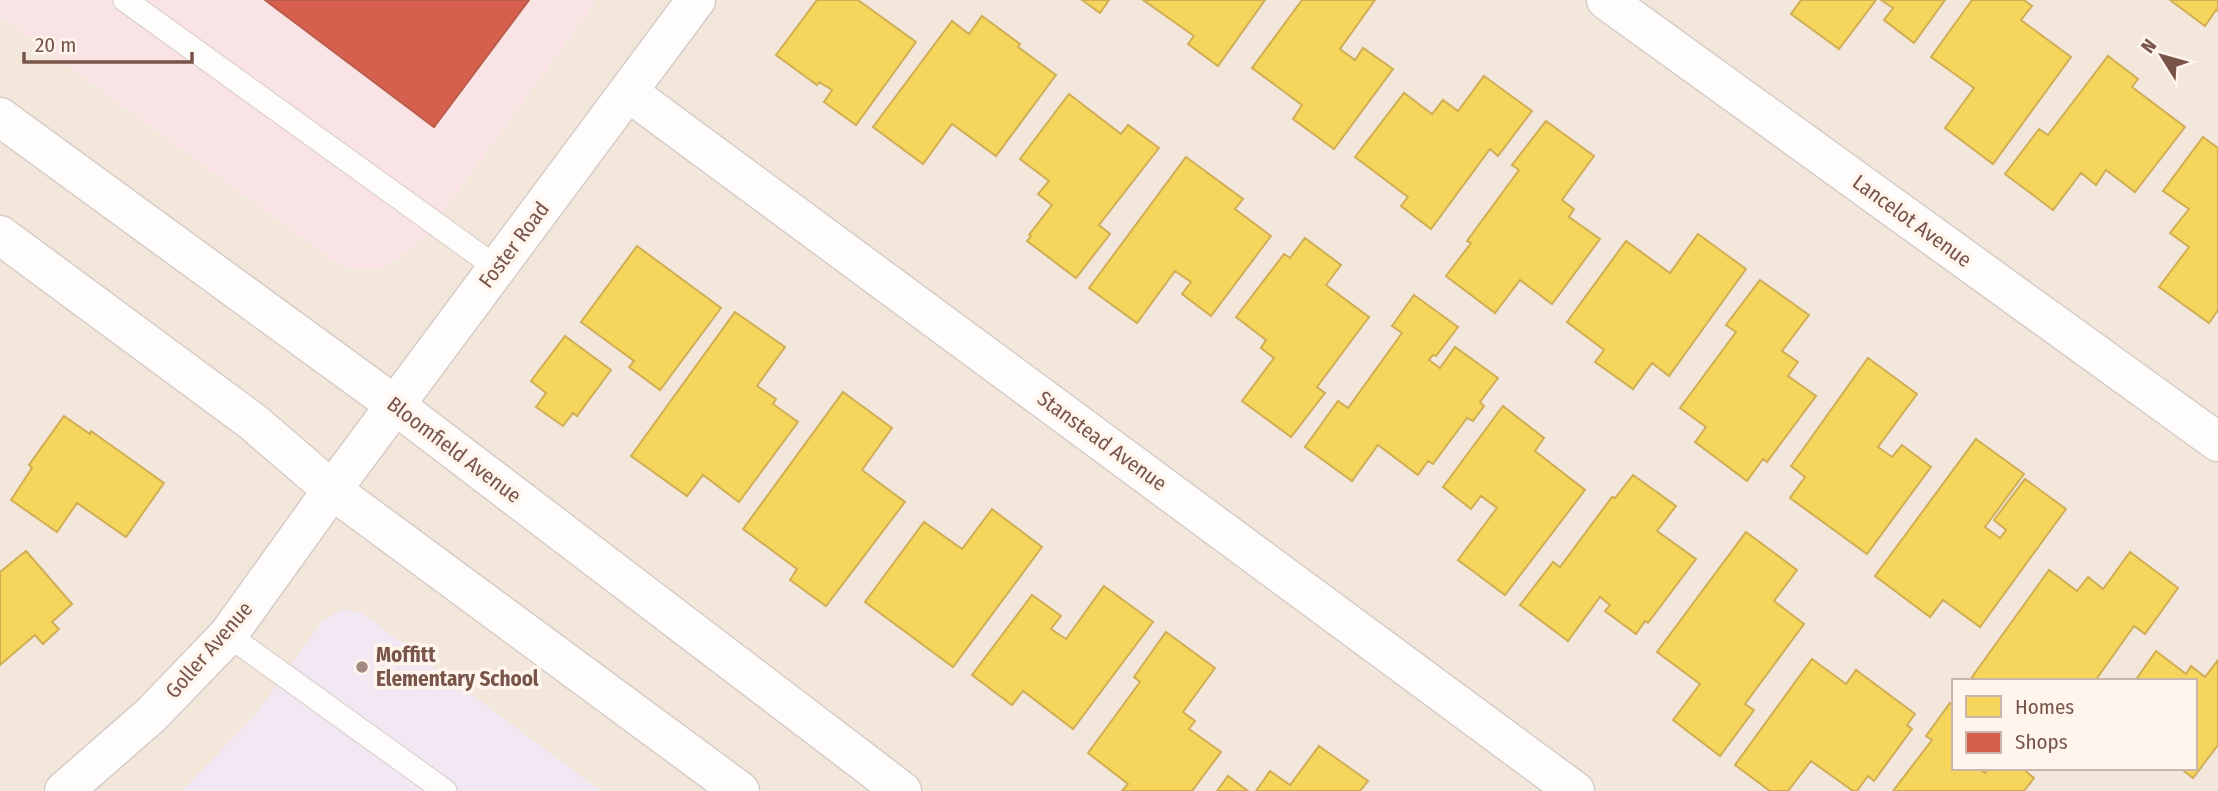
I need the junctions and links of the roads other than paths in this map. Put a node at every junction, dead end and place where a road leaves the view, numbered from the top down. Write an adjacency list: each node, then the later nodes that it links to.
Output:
1 (125, 0): 7 (lane)
2 (696, 0): 4 (street, Foster Road)
3 (1606, 0): 9 (street, Lancelot Avenue)
4 (628, 92): 7 (street, Foster Road); 16 (street, Stanstead Avenue)
5 (0, 117): 8 (street, Bloomfield Avenue)
6 (0, 235): 10 (street)
7 (498, 268): 8 (street, Foster Road)
8 (395, 405): 10 (street, Foster Road); 15 (street, Bloomfield Avenue)
9 (2218, 442)
10 (332, 490): 11 (street, Goller Avenue); 14 (street)
11 (228, 635): 12 (street, Goller Avenue); 13 (lane)
12 (64, 791)
13 (445, 791)
14 (740, 791)
15 (902, 791)
16 (1575, 791)

